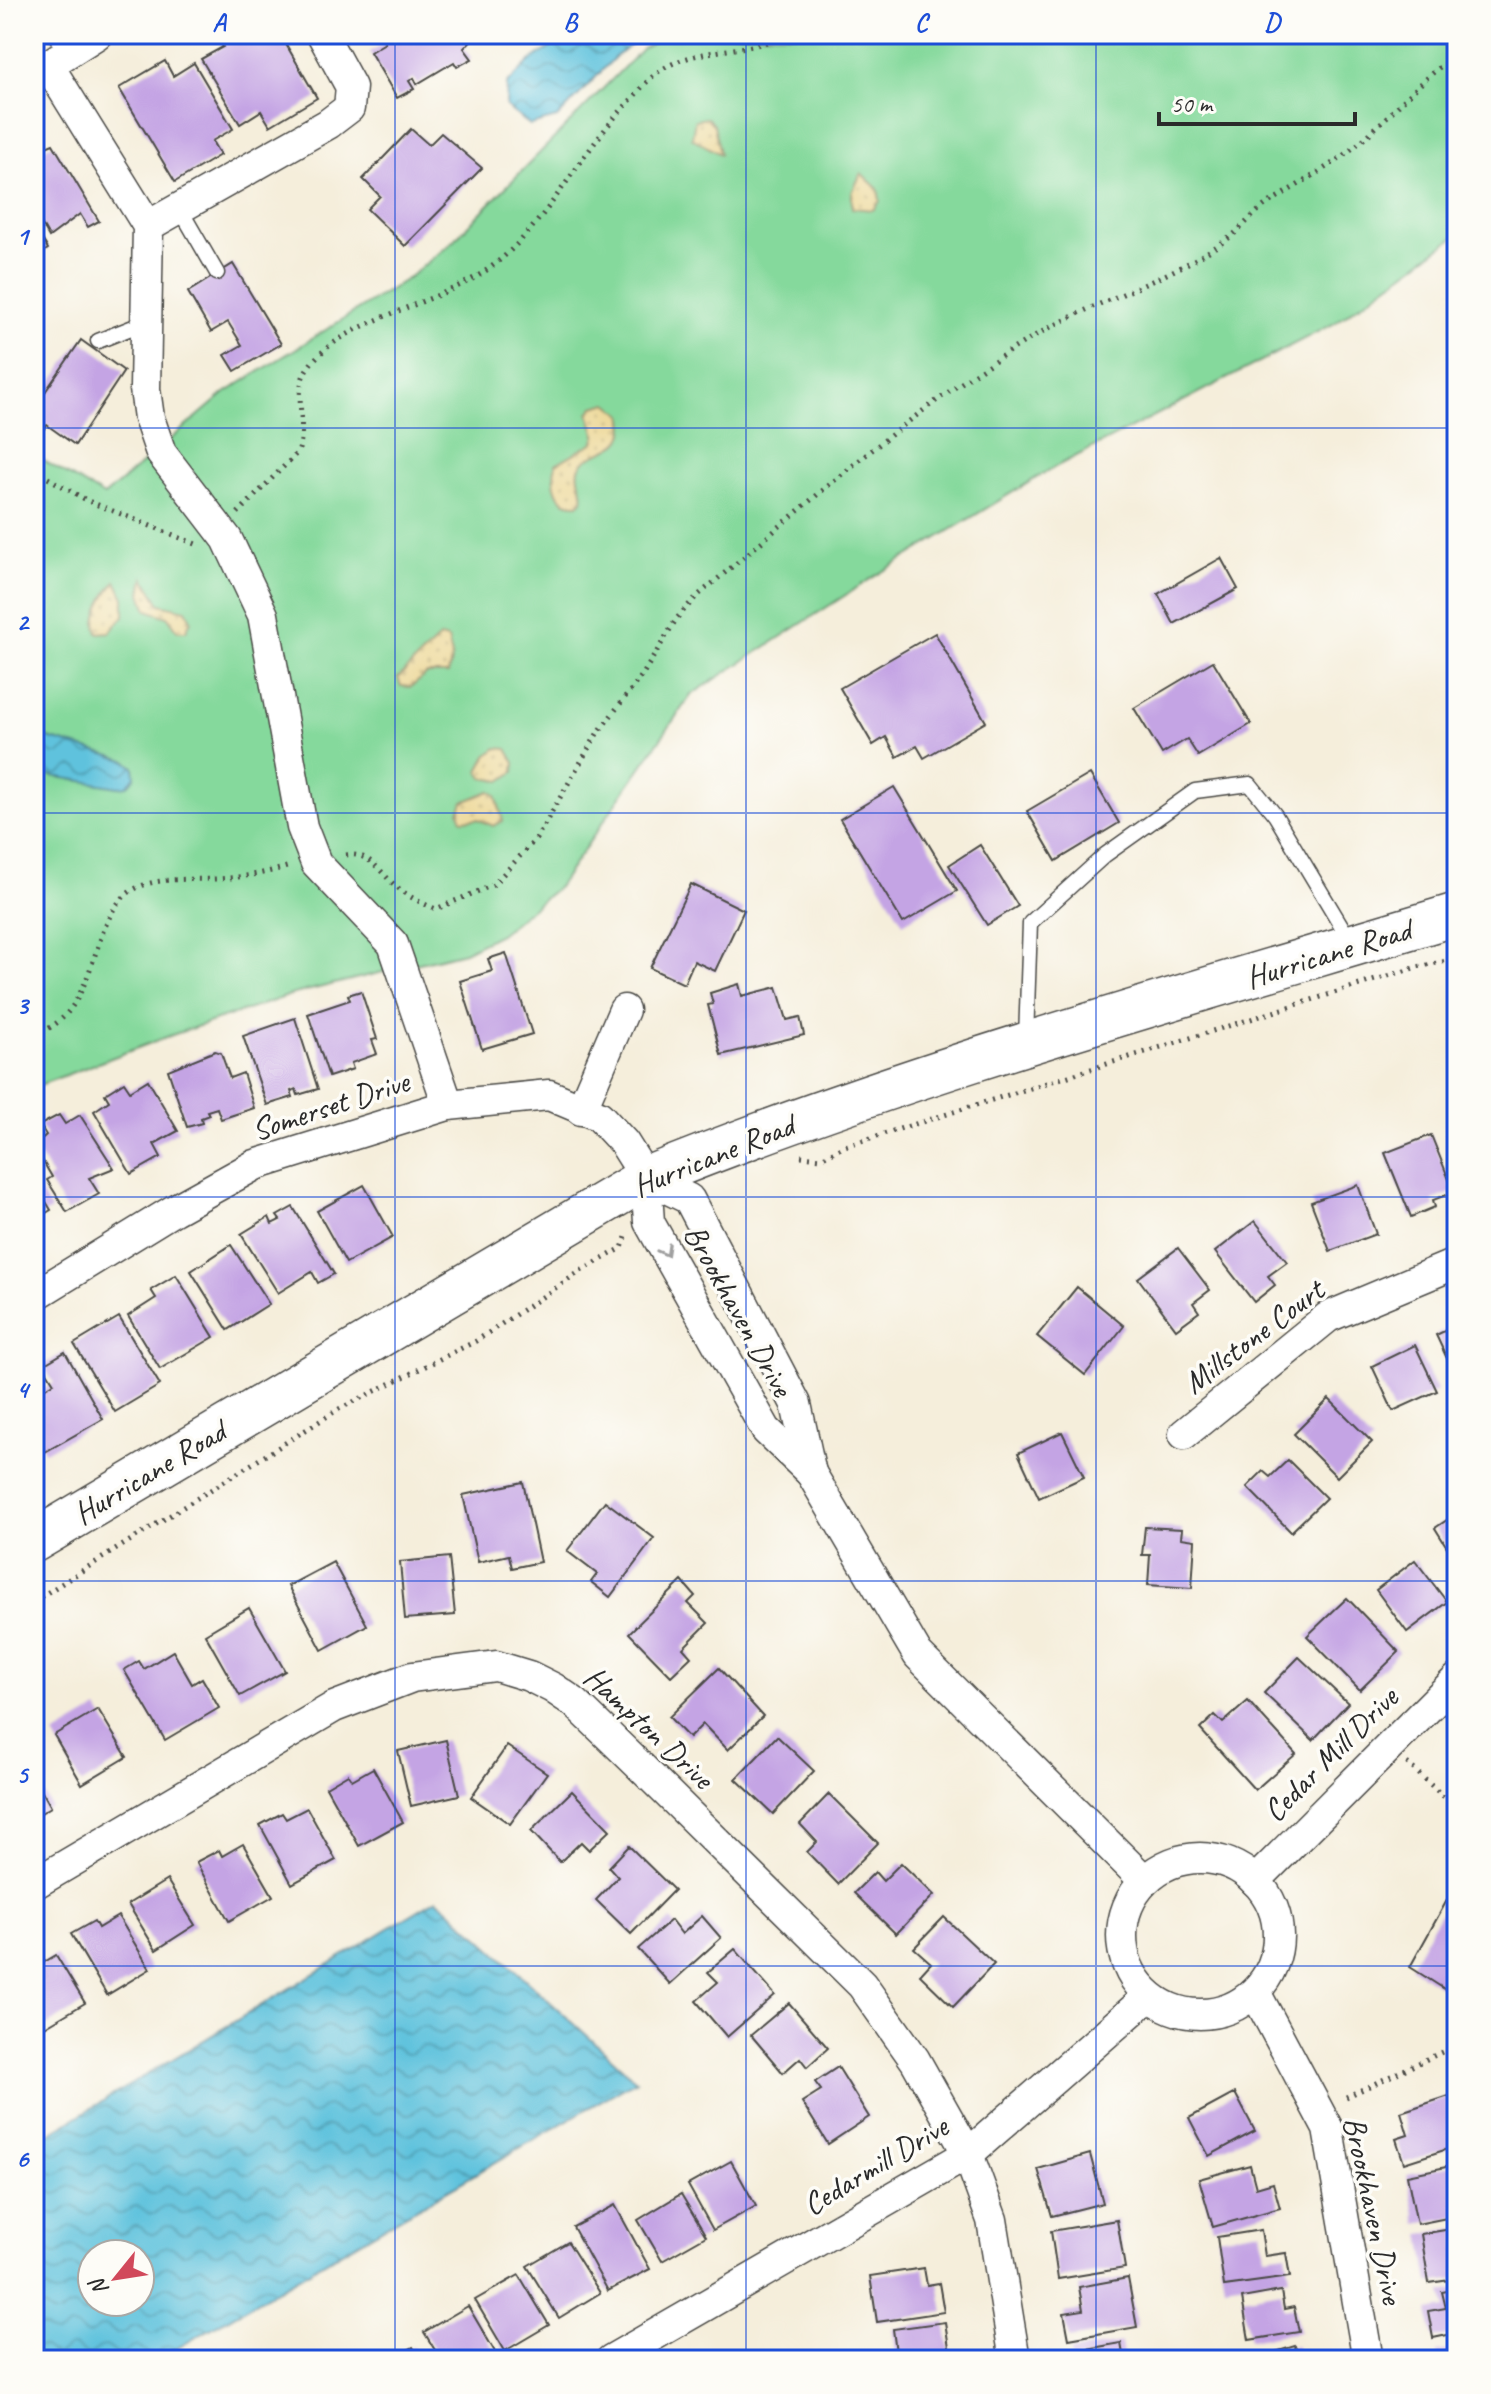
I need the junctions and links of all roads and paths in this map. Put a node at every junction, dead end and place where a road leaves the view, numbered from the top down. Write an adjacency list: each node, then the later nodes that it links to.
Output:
1 (97, 34): 5 (street)
2 (322, 34): 6 (street)
3 (787, 34): 12 (path)
4 (1457, 54): 13 (path)
5 (51, 56): 7 (street)
6 (180, 209): 7 (street); 8 (lane)
7 (148, 226): 9 (street)
8 (217, 273)
9 (147, 321): 10 (lane); 12 (street)
10 (98, 341)
11 (34, 470): 12 (path)
12 (222, 531): 13 (street)
13 (316, 863): 17 (path); 19 (street)
14 (1457, 914): 15 (street, Hurricane Road)
15 (1353, 946): 18 (street, Hurricane Road); 18 (lane)
16 (624, 1010): 20 (street)
17 (34, 1034)
18 (1026, 1045): 21 (street, Hurricane Road)
19 (448, 1105): 20 (street, Somerset Drive); 23 (street, Somerset Drive)
20 (581, 1110): 21 (street, Somerset Drive)
21 (646, 1178): 25 (street, Brookhaven Drive, one-way to 25); 25 (street, Brookhaven Drive); 26 (street, Hurricane Road)
22 (1457, 1263): 24 (street, Millstone Court)
23 (34, 1296)
24 (1184, 1434)
25 (811, 1473): 30 (street, Brookhaven Drive)
26 (34, 1541)
27 (1457, 1679): 28 (street, Cedar Mill Drive)
28 (1389, 1746): 29 (path); 31 (street, Cedar Mill Drive)
29 (1457, 1809)
30 (1144, 1880): 31 (street); 34 (street)
31 (1255, 1881): 33 (street)
32 (34, 1884): 37 (street, Hampton Drive)
33 (1255, 1992): 34 (street); 40 (street, Brookhaven Drive)
34 (1149, 1996): 37 (street, Cedarmill Drive)
35 (1457, 2045): 36 (path)
36 (1346, 2097)
37 (968, 2154): 38 (street, Cedarmill Drive); 39 (street, Hampton Drive)
38 (611, 2360)
39 (1015, 2360)
40 (1368, 2360)

